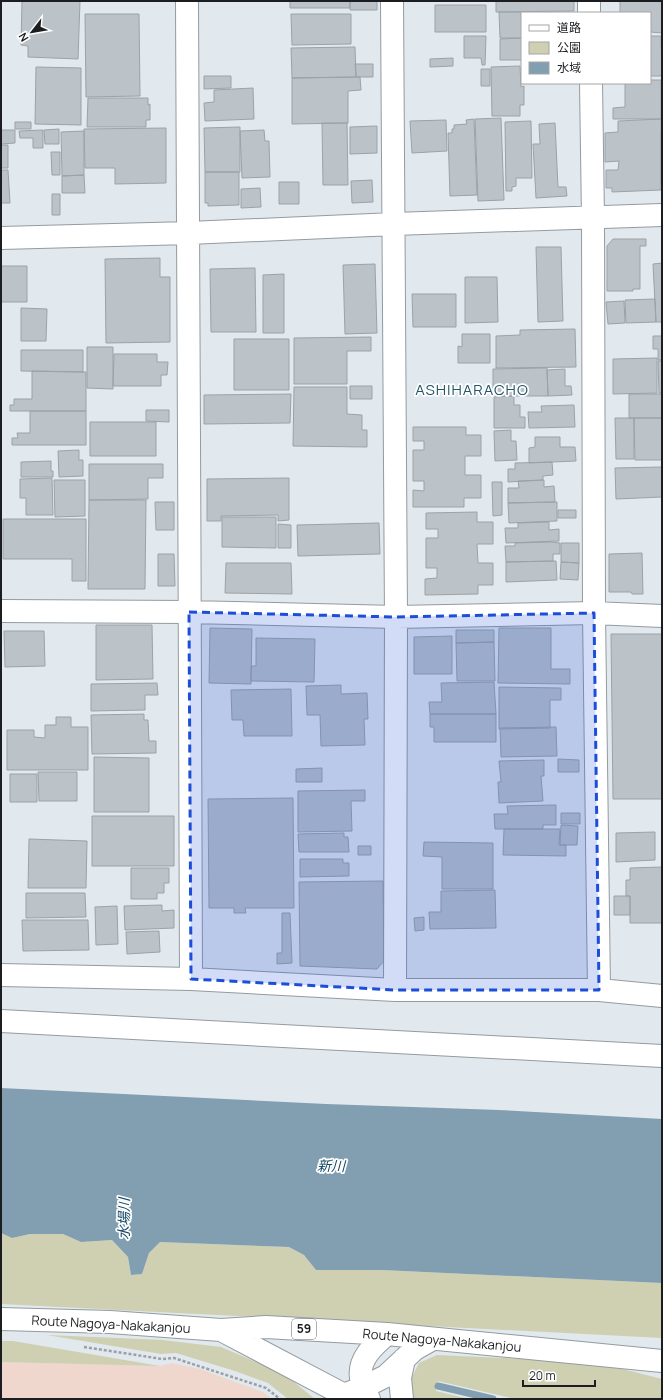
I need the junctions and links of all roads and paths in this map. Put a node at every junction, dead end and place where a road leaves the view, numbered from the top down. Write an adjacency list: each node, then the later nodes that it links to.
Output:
1 (187, 1): 9 (street)
2 (392, 1): 8 (street)
3 (589, 1): 4 (street)
4 (589, 12)
5 (591, 84): 7 (street)
6 (662, 215): 7 (street)
7 (593, 218): 8 (street); 13 (street)
8 (394, 224): 9 (street); 15 (street)
9 (189, 233): 10 (street); 12 (street)
10 (1, 238)
11 (1, 611): 12 (street)
12 (189, 612): 15 (street); 17 (street)
13 (594, 613): 14 (street); 15 (street); 19 (street)
14 (662, 616)
15 (396, 617): 18 (street)
16 (1, 975): 17 (street)
17 (191, 979): 18 (street)
18 (395, 990): 19 (street)
19 (599, 990): 20 (street)
20 (662, 996)
21 (1, 1021): 22 (street)
22 (662, 1056)
23 (1, 1319): 24 (street, Route Nagoya-Nakakanjou / 59)
24 (221, 1330): 25 (street, Route Nagoya-Nakakanjou / 59); 30 (street, Route Nagoya-Nakakanjou / 59)
25 (387, 1334): 26 (street, Route Nagoya-Nakakanjou / 59); 30 (street)
26 (433, 1339): 28 (street); 29 (street, Route Nagoya-Nakakanjou / 59)
27 (83, 1346): 31 (path)
28 (404, 1360): 30 (street); 32 (street)
29 (662, 1360)
30 (357, 1395)
31 (280, 1399)
32 (402, 1399)

